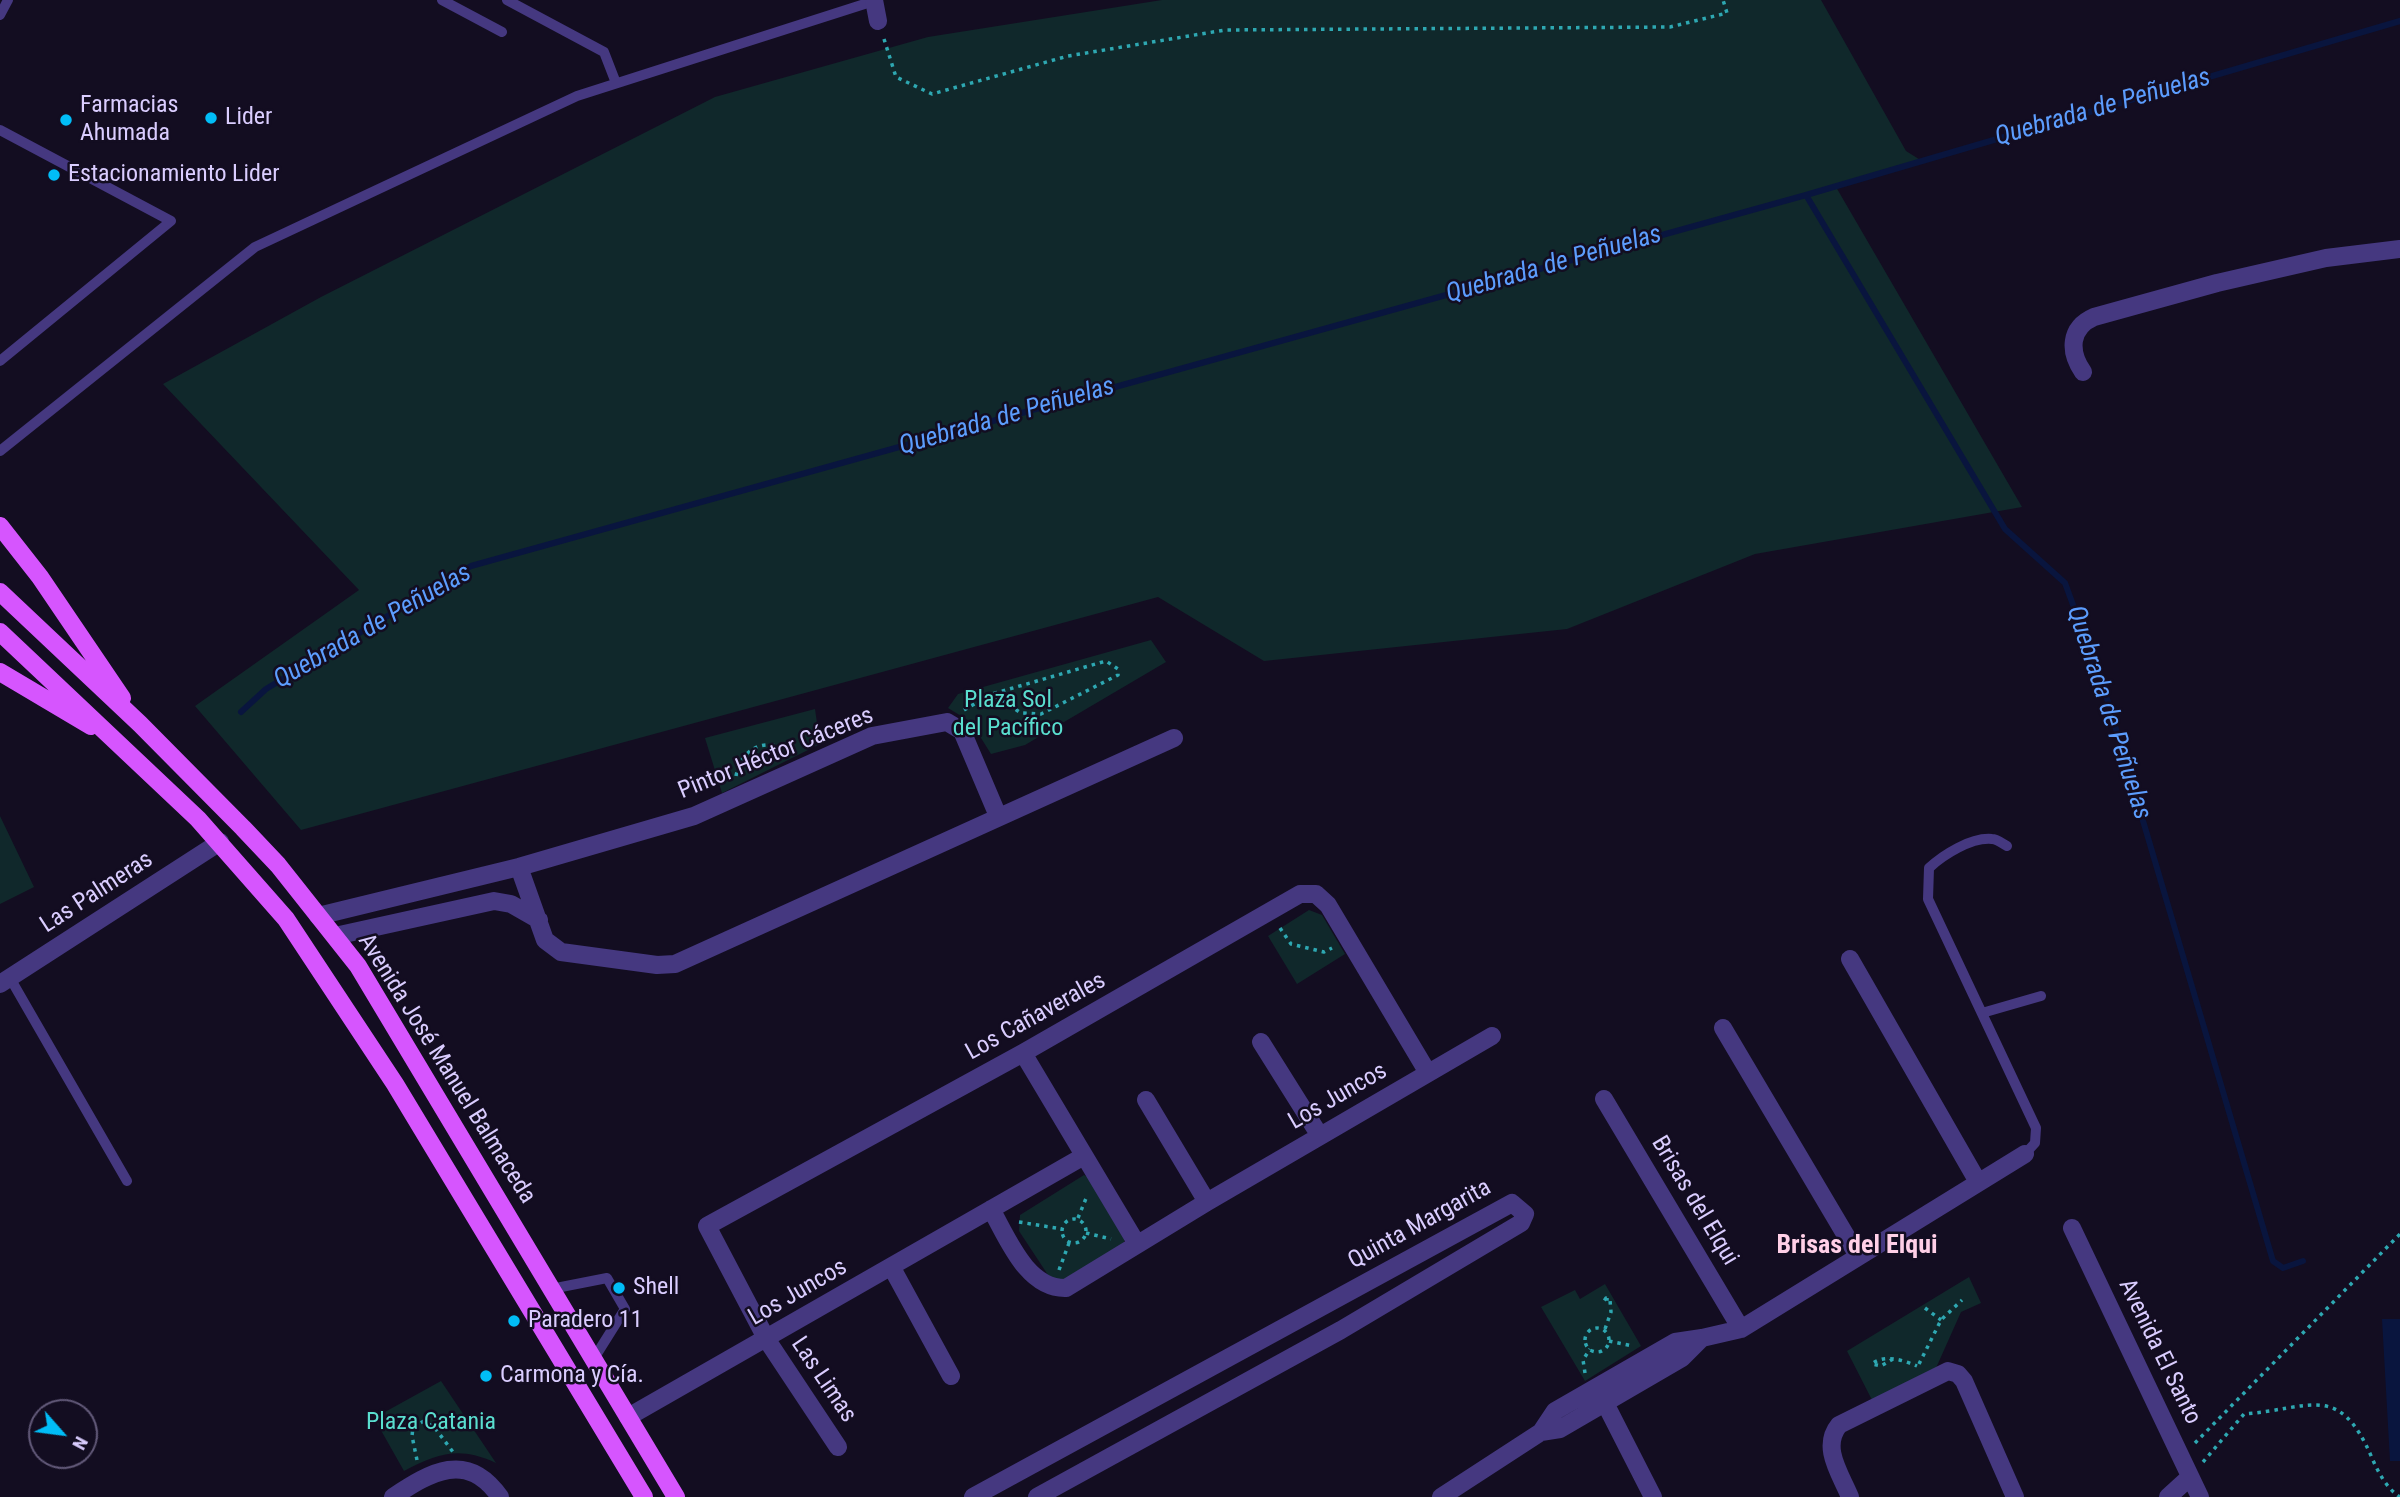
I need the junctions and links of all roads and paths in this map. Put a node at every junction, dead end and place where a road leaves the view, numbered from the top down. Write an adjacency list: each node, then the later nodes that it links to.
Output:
1 (8, 0): 6 (lane)
2 (442, 0): 8 (lane)
3 (506, 0): 9 (lane)
4 (1723, 0): 7 (path)
5 (874, 1): 7 (street); 9 (lane)
6 (0, 15)
7 (878, 21)
8 (502, 32)
9 (616, 83): 14 (lane)
10 (0, 130): 12 (lane)
11 (2400, 249): 13 (street)
12 (0, 361)
13 (2083, 372)
14 (0, 451)
15 (0, 526): 20 (main road)
16 (0, 592): 20 (main road, Avenida José Manuel Balmaceda)
17 (0, 632): 23 (main road, Avenida José Manuel Balmaceda)
18 (0, 672): 23 (main road)
19 (992, 694): 19 (path); 21 (path)
20 (140, 724): 31 (main road, Avenida José Manuel Balmaceda)
21 (951, 725): 24 (street, Pintor Héctor Cáceres); 26 (street)
22 (1174, 738): 26 (street)
23 (116, 739): 27 (main road, Avenida José Manuel Balmaceda)
24 (806, 765): 25 (street, Pintor Héctor Cáceres); 25 (path)
25 (738, 796): 29 (street, Pintor Héctor Cáceres)
26 (998, 816): 32 (street)
27 (220, 842): 36 (street, Las Palmeras); 89 (main road, Avenida José Manuel Balmaceda)
28 (2007, 846): 38 (lane)
29 (519, 867): 31 (street, Pintor Héctor Cáceres); 32 (street)
30 (1270, 912): 34 (path); 34 (street, Los Cañaverales); 42 (street, Los Cañaverales)
31 (318, 916): 33 (main road, Avenida José Manuel Balmaceda)
32 (539, 920): 33 (street)
33 (335, 936): 61 (main road, Avenida José Manuel Balmaceda)
34 (1350, 941): 43 (street, Los Cañaverales)
35 (1850, 959): 50 (street)
36 (5, 981): 49 (lane)
37 (2040, 996): 38 (lane)
38 (1982, 1013): 47 (lane)
39 (1723, 1028): 58 (street)
40 (1492, 1036): 43 (street, Los Juncos)
41 (1261, 1042): 46 (street)
42 (1023, 1054): 48 (street); 71 (street, Los Cañaverales)
43 (1429, 1073): 46 (street, Los Juncos)
44 (1604, 1099): 68 (street, Brisas del Elqui)
45 (1146, 1100): 51 (street)
46 (1320, 1136): 51 (street, Los Juncos)
47 (2025, 1154): 50 (street)
48 (1084, 1156): 52 (street, Los Juncos); 57 (street)
49 (127, 1181)
50 (1978, 1182): 58 (street)
51 (1207, 1202): 57 (street, Los Juncos)
52 (994, 1214): 54 (path); 59 (street, Los Juncos); 60 (street)
53 (2072, 1228): 82 (street, Avenida El Santo)
54 (1062, 1229): 56 (path); 56 (path)
55 (2400, 1234): 82 (path)
56 (1069, 1242): 60 (path)
57 (1138, 1244): 60 (street, Los Juncos)
58 (1858, 1256): 68 (street)
59 (892, 1268): 71 (street, Los Juncos); 75 (street)
60 (1053, 1288)
61 (551, 1289): 73 (main road, Avenida José Manuel Balmaceda); 73 (lane)
62 (1607, 1298): 69 (path)
63 (1962, 1300): 66 (path)
64 (1328, 1304): 67 (street); 67 (street, Quinta Margarita); 76 (street, Quinta Margarita)
65 (1925, 1308): 66 (path)
66 (1941, 1320): 74 (path)
67 (1341, 1329): 79 (street, Quinta Margarita)
68 (1741, 1329): 70 (street)
69 (1604, 1330): 69 (path)
70 (1702, 1338): 77 (street); 80 (street)
71 (766, 1340): 78 (street, Los Juncos); 81 (street, Las Limas)
72 (1893, 1359): 72 (path); 74 (path)
73 (593, 1360): 78 (main road, Avenida José Manuel Balmaceda)
74 (1920, 1375): 95 (street); 96 (street)
75 (951, 1376)
76 (1169, 1390): 79 (street); 86 (street, Quinta Margarita)
77 (1605, 1403): 80 (street); 94 (street)
78 (628, 1417): 90 (main road, Avenida José Manuel Balmaceda)
79 (1183, 1417): 92 (street, Quinta Margarita)
80 (1541, 1432): 93 (street)
81 (838, 1447)
82 (2182, 1456): 84 (street, Avenida El Santo)
83 (467, 1471): 85 (street); 85 (path); 88 (street)
84 (2190, 1477): 97 (street); 98 (street, Avenida El Santo); 99 (path)
85 (421, 1479): 87 (street)
86 (995, 1492): 91 (street, Quinta Margarita)
87 (393, 1497)
88 (500, 1497)
89 (644, 1497)
90 (676, 1497)
91 (974, 1497)
92 (1037, 1497)
93 (1441, 1497)
94 (1653, 1497)
95 (1850, 1497)
96 (2015, 1497)
97 (2168, 1497)
98 (2200, 1497)
99 (2400, 1497)

